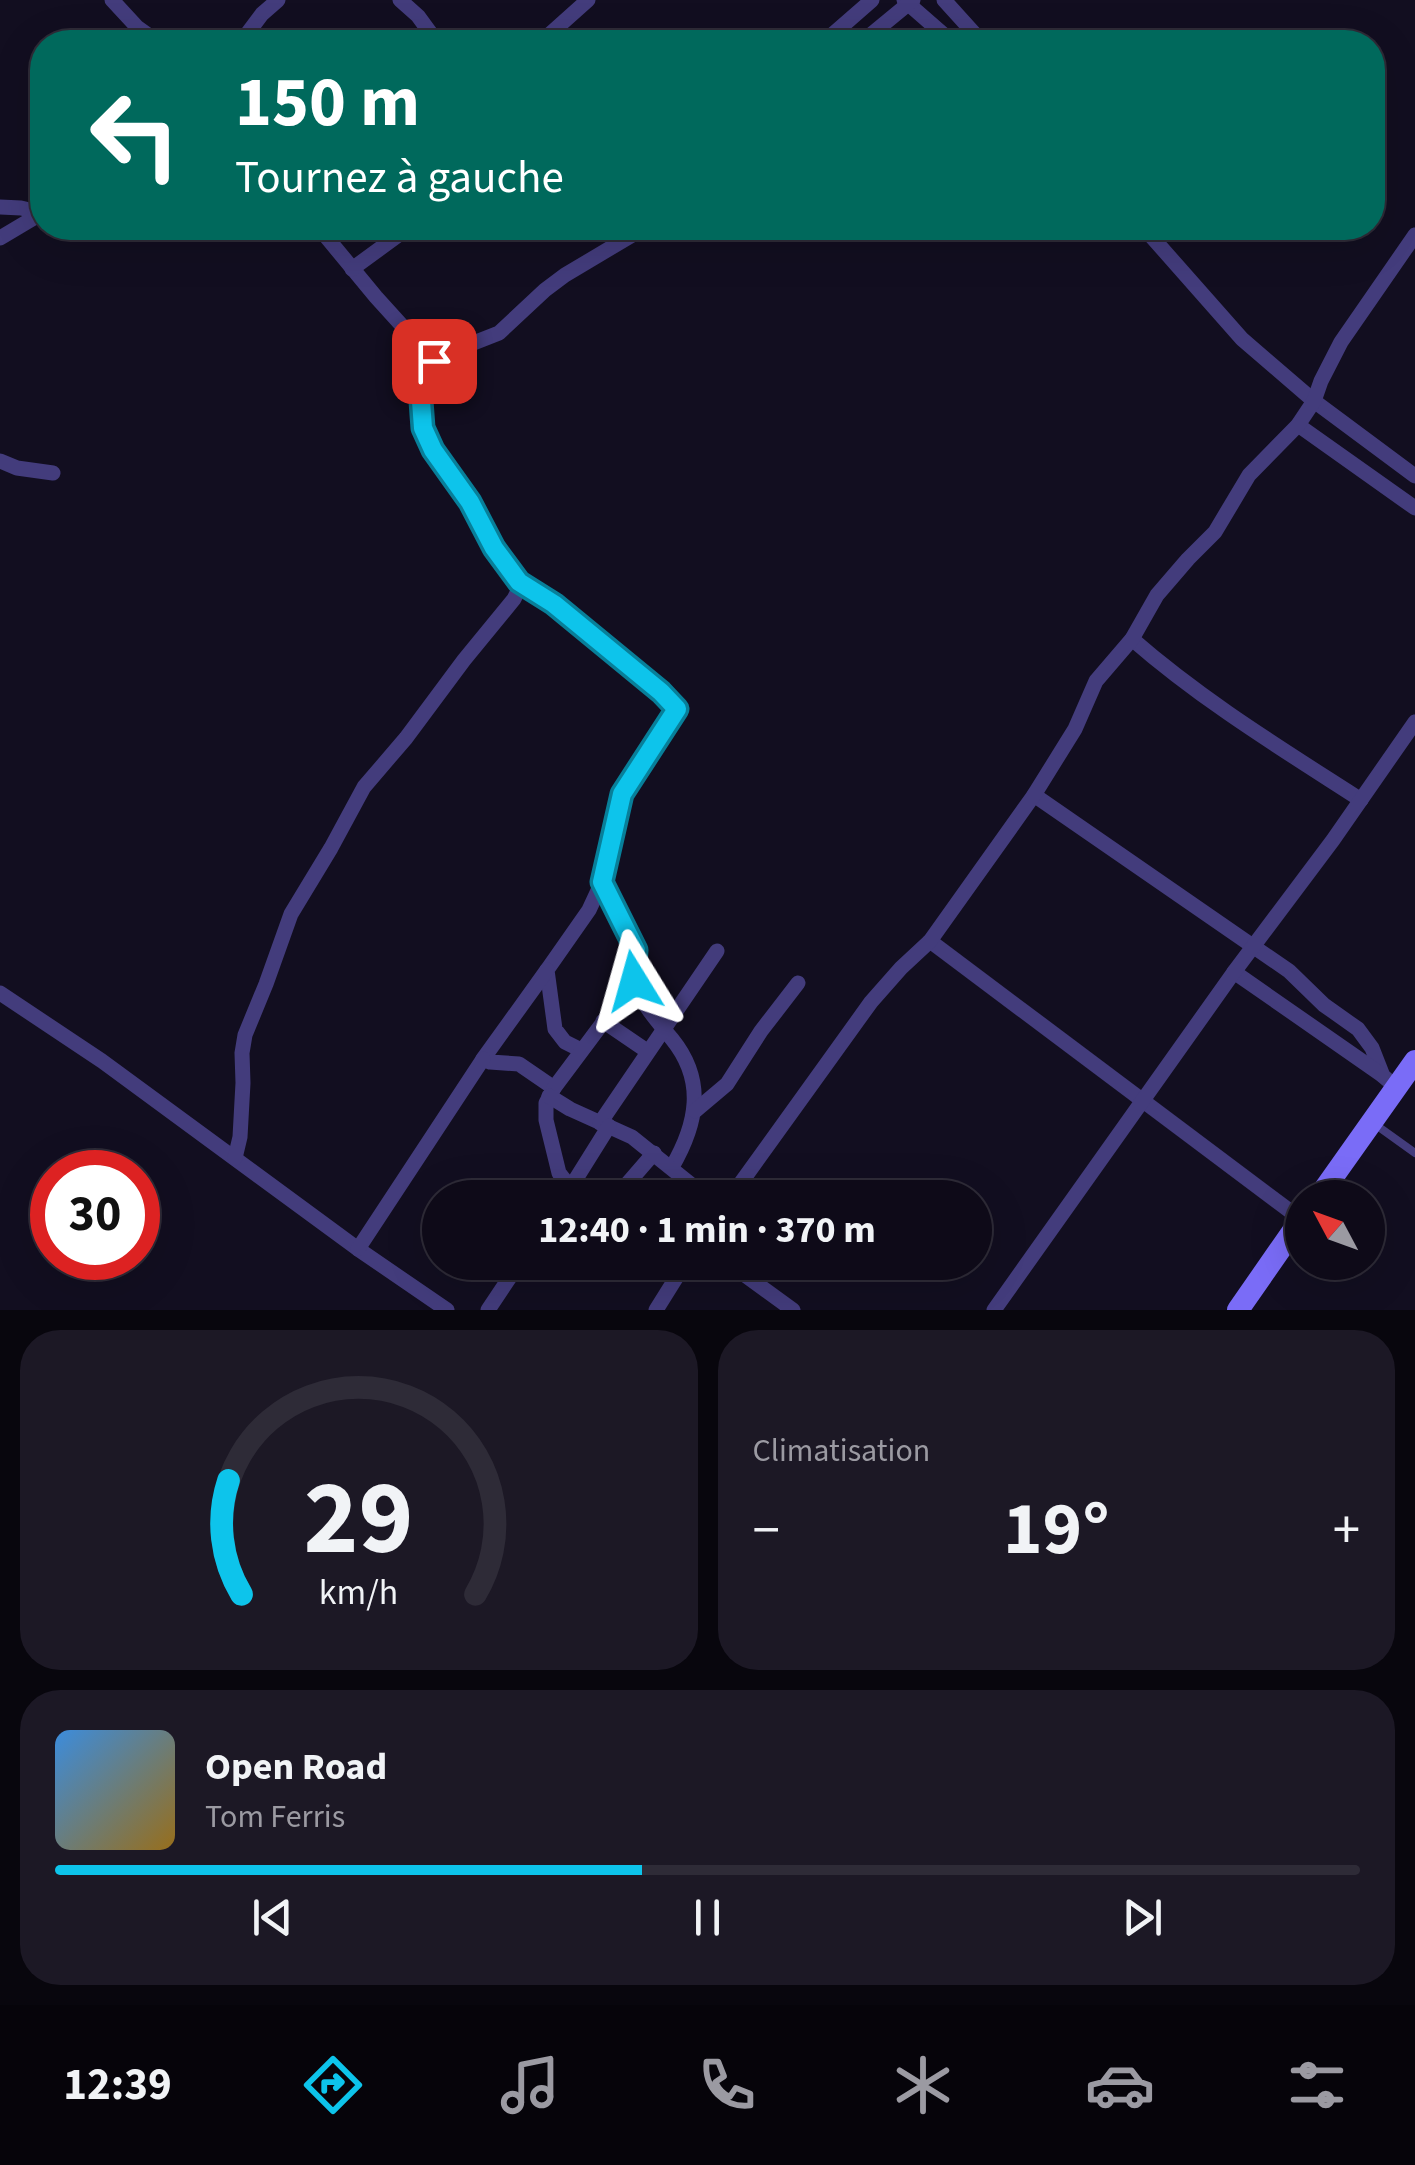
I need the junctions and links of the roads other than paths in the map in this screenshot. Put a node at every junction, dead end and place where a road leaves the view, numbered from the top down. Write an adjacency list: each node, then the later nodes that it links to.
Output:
1 (112, 0): 9 (street)
2 (278, 0): 8 (street)
3 (400, 0): 11 (street)
4 (588, 0): 12 (street)
5 (872, 0): 13 (street)
6 (944, 0): 16 (street)
7 (909, 1): 14 (street); 15 (street)
8 (259, 7): 10 (street)
9 (141, 30)
10 (247, 30)
11 (428, 30)
12 (554, 30)
13 (839, 30)
14 (876, 30)
15 (939, 30)
16 (971, 30)
17 (0, 207): 18 (street)
18 (30, 211)
19 (30, 221): 21 (street)
20 (1415, 234): 28 (street)
21 (0, 238)
22 (329, 240): 26 (street)
23 (392, 240): 26 (street)
24 (619, 240): 27 (street)
25 (1155, 240): 28 (street)
26 (352, 269): 27 (street)
27 (434, 361): 34 (street)
28 (1314, 401): 29 (street); 32 (street)
29 (1298, 426): 33 (street); 35 (street)
30 (0, 460): 31 (street)
31 (52, 473)
32 (1415, 476)
33 (1415, 508)
34 (519, 582): 39 (street); 64 (street)
35 (1132, 639): 37 (street); 38 (street)
36 (1415, 722): 38 (street)
37 (1034, 795): 40 (street); 41 (street)
38 (1361, 800): 41 (street)
39 (602, 882): 43 (street); 45 (street)
40 (930, 941): 58 (street); 70 (street)
41 (1255, 946): 44 (street); 48 (street)
42 (717, 952): 50 (street)
43 (548, 970): 52 (street); 54 (street)
44 (1234, 972): 51 (street); 58 (street)
45 (634, 981): 49 (street); 50 (street)
46 (798, 983): 59 (street)
47 (0, 993): 64 (street)
48 (1324, 1005): 51 (street); 56 (street)
49 (603, 1021): 52 (street); 53 (street)
50 (664, 1029): 53 (street); 59 (street)
51 (1322, 1031): 56 (street)
52 (581, 1050): 57 (street)
53 (647, 1052): 61 (street)
54 (483, 1059): 57 (street); 74 (street)
55 (1415, 1060): 56 (street)
56 (1390, 1082): 60 (street)
57 (552, 1092): 61 (street); 66 (street)
58 (1141, 1101): 72 (street); 83 (street)
59 (695, 1110): 65 (street)
60 (1372, 1123): 63 (lane); 71 (street)
61 (604, 1125): 62 (street); 67 (street)
62 (654, 1153): 65 (street); 68 (street)
63 (1415, 1153)
64 (235, 1158): 74 (street)
65 (672, 1167): 69 (street)
66 (562, 1180)
67 (574, 1180)
68 (631, 1180)
69 (687, 1180)
70 (743, 1180)
71 (1331, 1180)
72 (1285, 1207)
73 (1285, 1245): 78 (street)
74 (358, 1249): 79 (street)
75 (508, 1280): 80 (street)
76 (675, 1280): 81 (street)
77 (752, 1280): 82 (street)
78 (1243, 1308)
79 (446, 1310)
80 (488, 1310)
81 (656, 1310)
82 (794, 1310)
83 (994, 1310)

